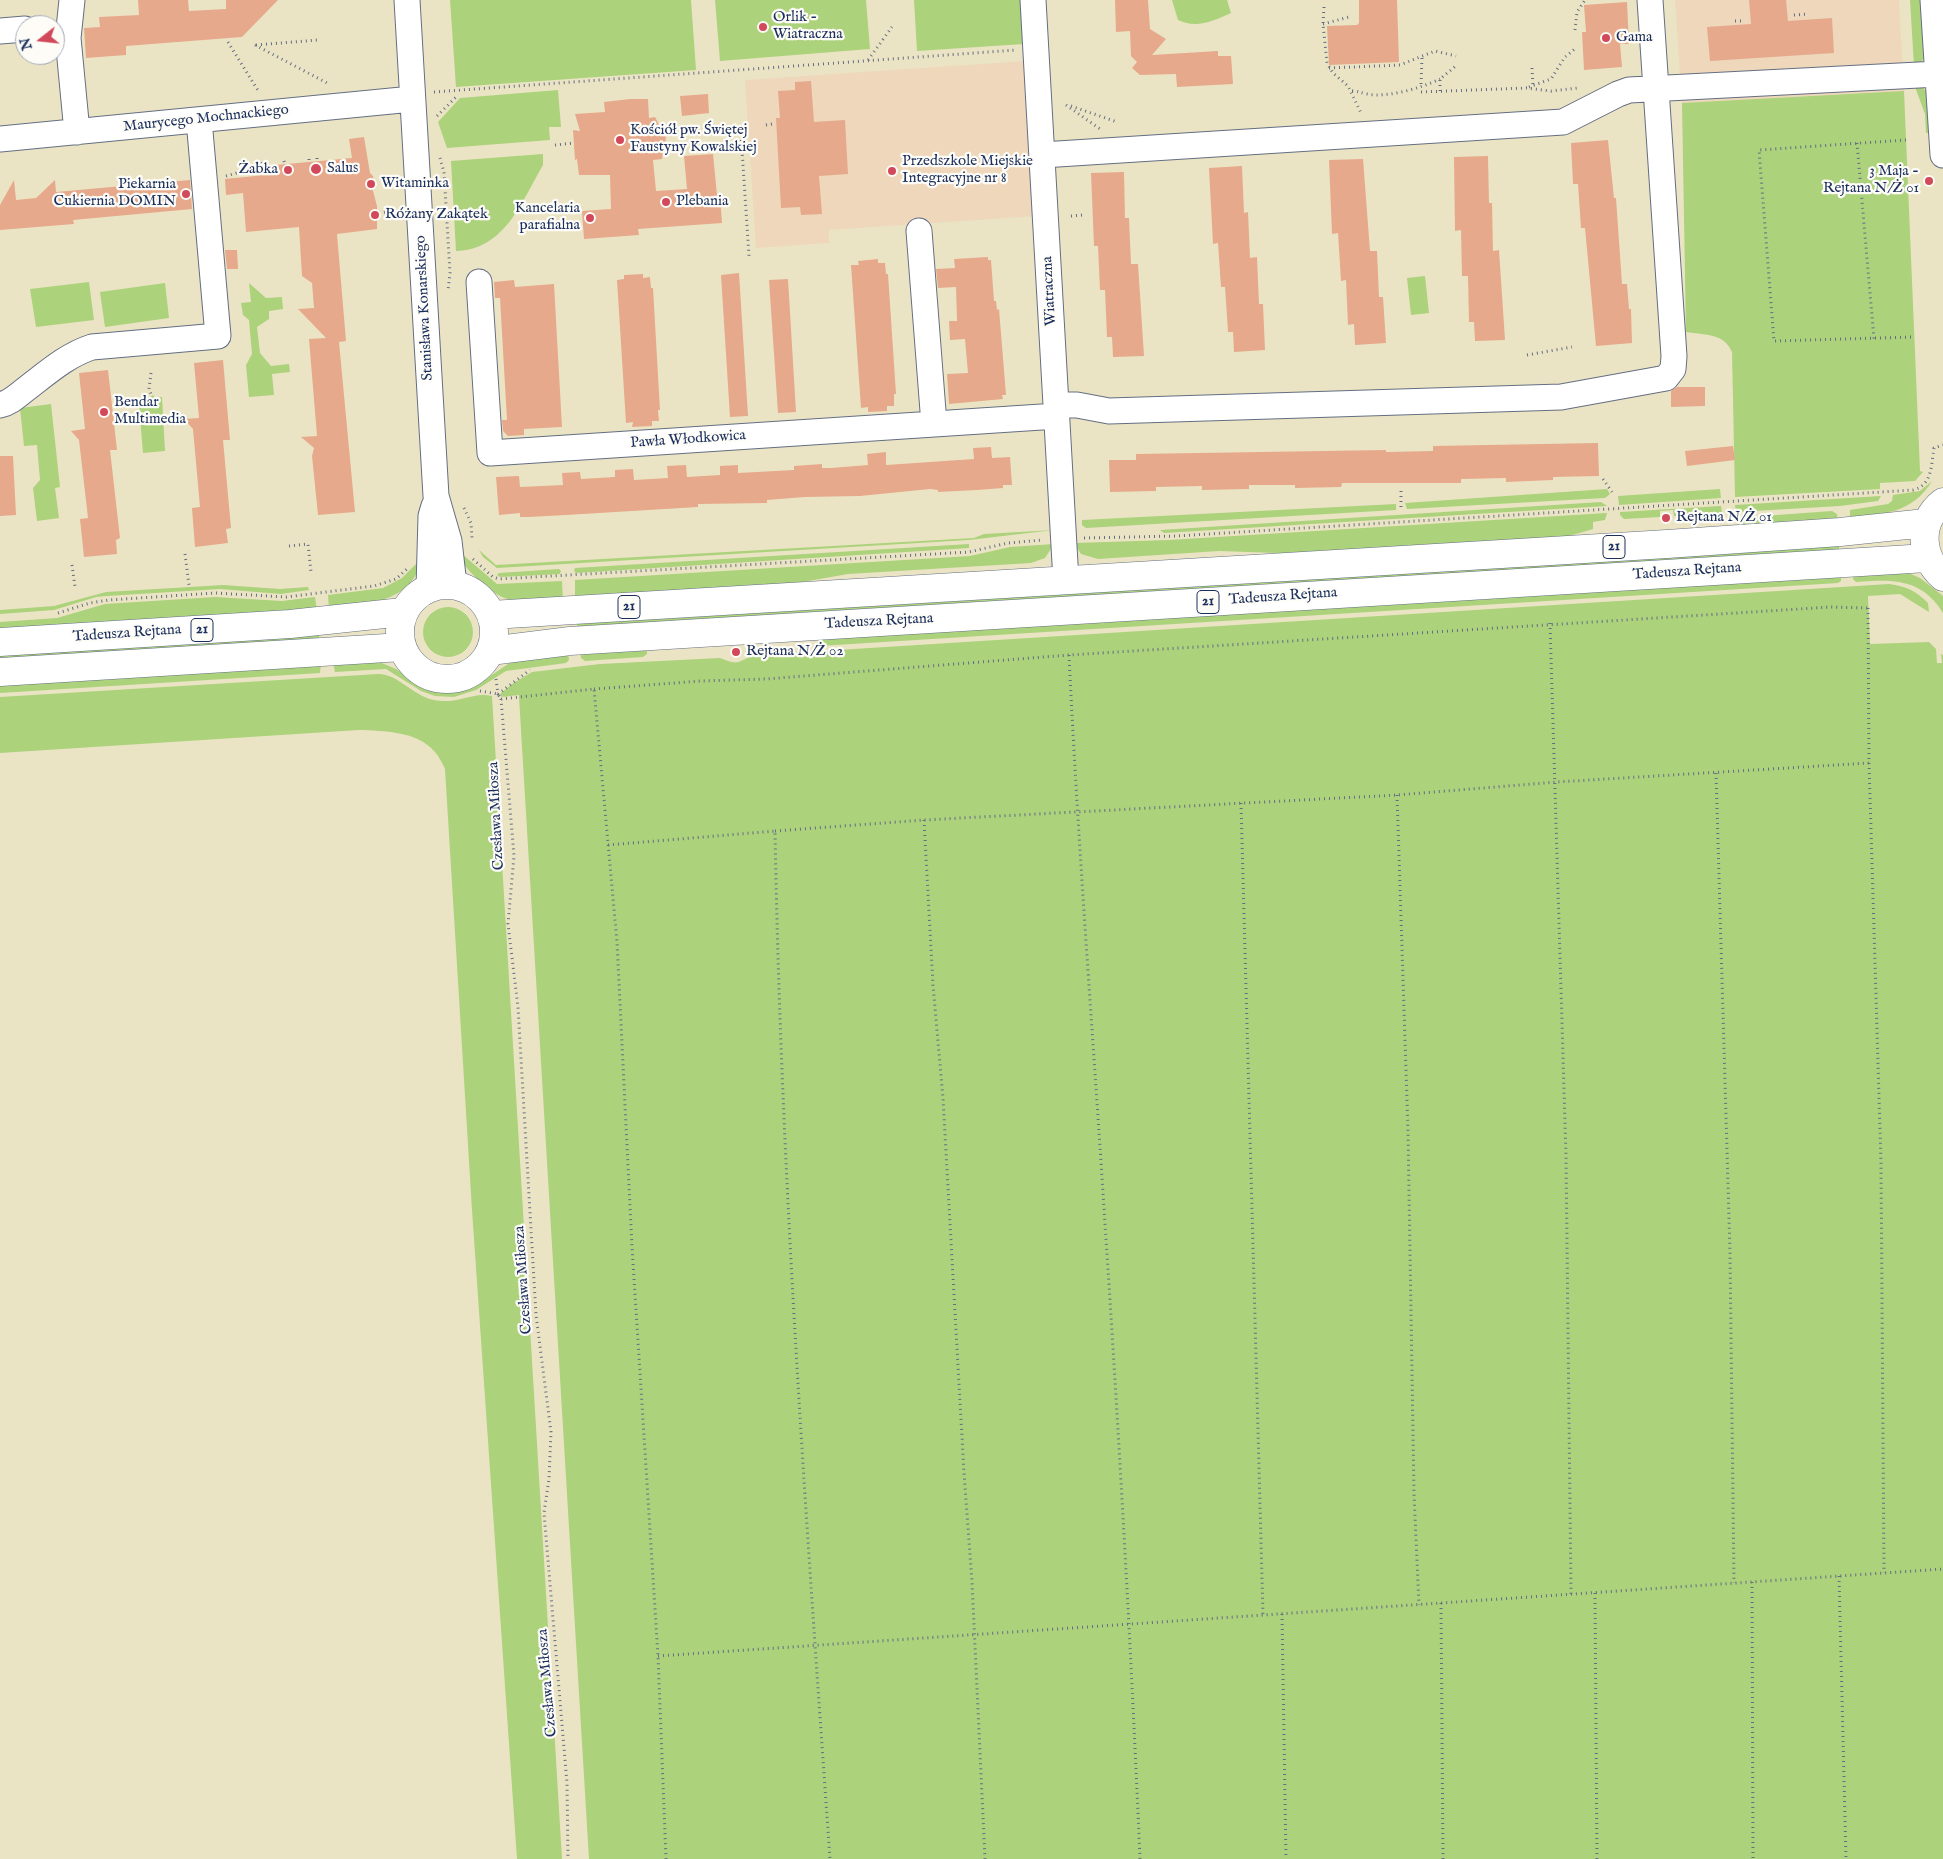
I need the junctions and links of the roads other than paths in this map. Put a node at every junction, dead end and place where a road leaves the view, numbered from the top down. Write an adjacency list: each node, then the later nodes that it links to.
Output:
1 (72, 0): 6 (street)
2 (407, 0): 12 (street, Stanisława Konarskiego)
3 (1033, 0): 16 (street, Wiatraczna)
4 (1650, 0): 11 (street, Pawła Włodkowica)
5 (1933, 0): 10 (street)
6 (65, 18)
7 (15, 30): 8 (street)
8 (0, 31)
9 (65, 49): 14 (street)
10 (1938, 74): 11 (street); 17 (street)
11 (1656, 88): 16 (street); 21 (street, Pawła Włodkowica)
12 (412, 99): 13 (street, Maurycego Mochnackiego); 26 (street, Stanisława Konarskiego)
13 (199, 120): 14 (street, Maurycego Mochnackiego); 20 (street)
14 (76, 132): 15 (street, Maurycego Mochnackiego)
15 (0, 139)
16 (1042, 155): 21 (street, Wiatraczna)
17 (1943, 155)
18 (919, 231): 22 (street)
19 (479, 282): 22 (street, Pawła Włodkowica)
20 (0, 405)
21 (1057, 410): 22 (street, Pawła Włodkowica); 25 (street, Wiatraczna)
22 (934, 424)
23 (1935, 512): 24 (main road); 25 (main road, Tadeusza Rejtana / 21)
24 (1935, 567): 31 (main road, Tadeusza Rejtana / 21)
25 (1066, 581): 28 (main road, Tadeusza Rejtana / 21)
26 (442, 586): 27 (main road); 28 (main road)
27 (404, 612): 29 (main road, Tadeusza Rejtana / 21); 30 (main road)
28 (491, 615): 31 (main road)
29 (0, 642)
30 (402, 647): 31 (main road); 32 (main road, Tadeusza Rejtana / 21)
31 (490, 651)
32 (0, 672)

